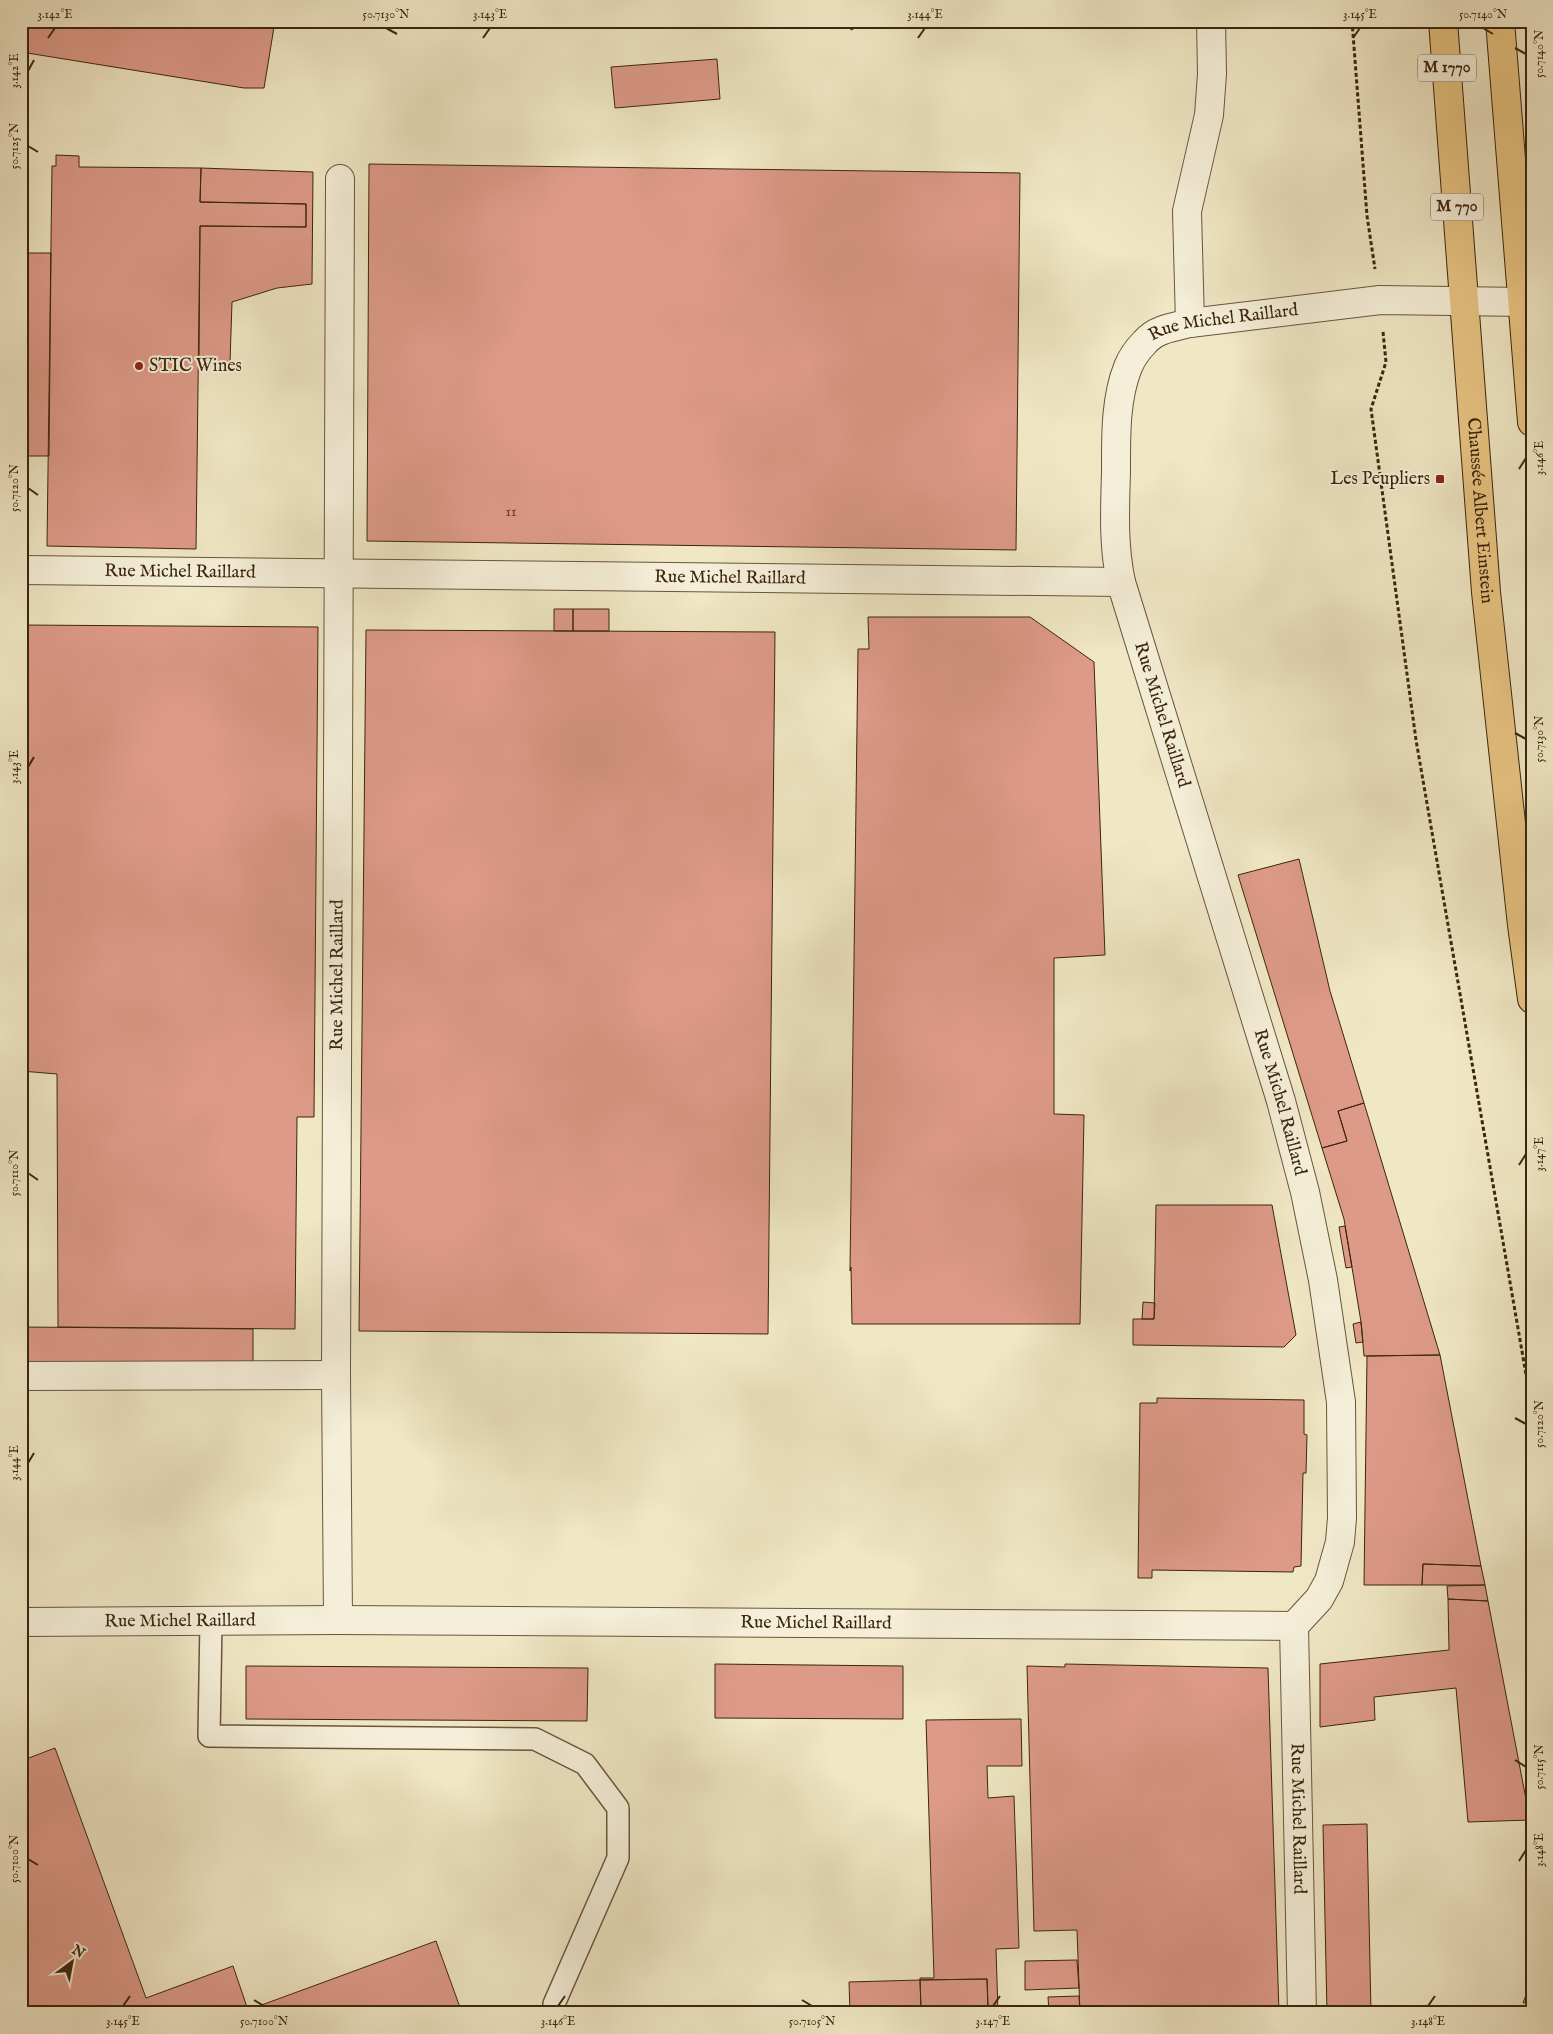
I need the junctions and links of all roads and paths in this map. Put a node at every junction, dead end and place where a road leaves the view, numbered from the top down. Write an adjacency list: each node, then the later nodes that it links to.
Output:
1 (1211, 21): 10 (street)
2 (1352, 21): 7 (path)
3 (1443, 21): 5 (main road, Chaussée Albert Einstein / M 1770)
4 (1500, 21): 9 (main road)
5 (1451, 114): 8 (main road, Chaussée Albert Einstein / M 770)
6 (340, 179): 13 (street)
7 (1380, 300): 8 (street, Rue Michel Raillard); 10 (street, Rue Michel Raillard); 18 (path)
8 (1463, 300): 9 (street, Rue Michel Raillard); 15 (main road, Chaussée Albert Einstein)
9 (1527, 302): 11 (main road)
10 (1190, 323): 14 (street, Rue Michel Raillard)
11 (1532, 422)
12 (21, 570): 13 (street, Rue Michel Raillard)
13 (339, 574): 14 (street, Rue Michel Raillard); 16 (street, Rue Michel Raillard)
14 (1121, 582): 22 (street, Rue Michel Raillard)
15 (1532, 999)
16 (336, 1375): 17 (street); 19 (street, Rue Michel Raillard)
17 (21, 1376)
18 (1532, 1408)
19 (338, 1620): 20 (street, Rue Michel Raillard); 22 (street, Rue Michel Raillard)
20 (211, 1621): 21 (street, Rue Michel Raillard); 23 (lane)
21 (21, 1622)
22 (1294, 1626): 24 (street, Rue Michel Raillard)
23 (555, 2013)
24 (1302, 2013)

